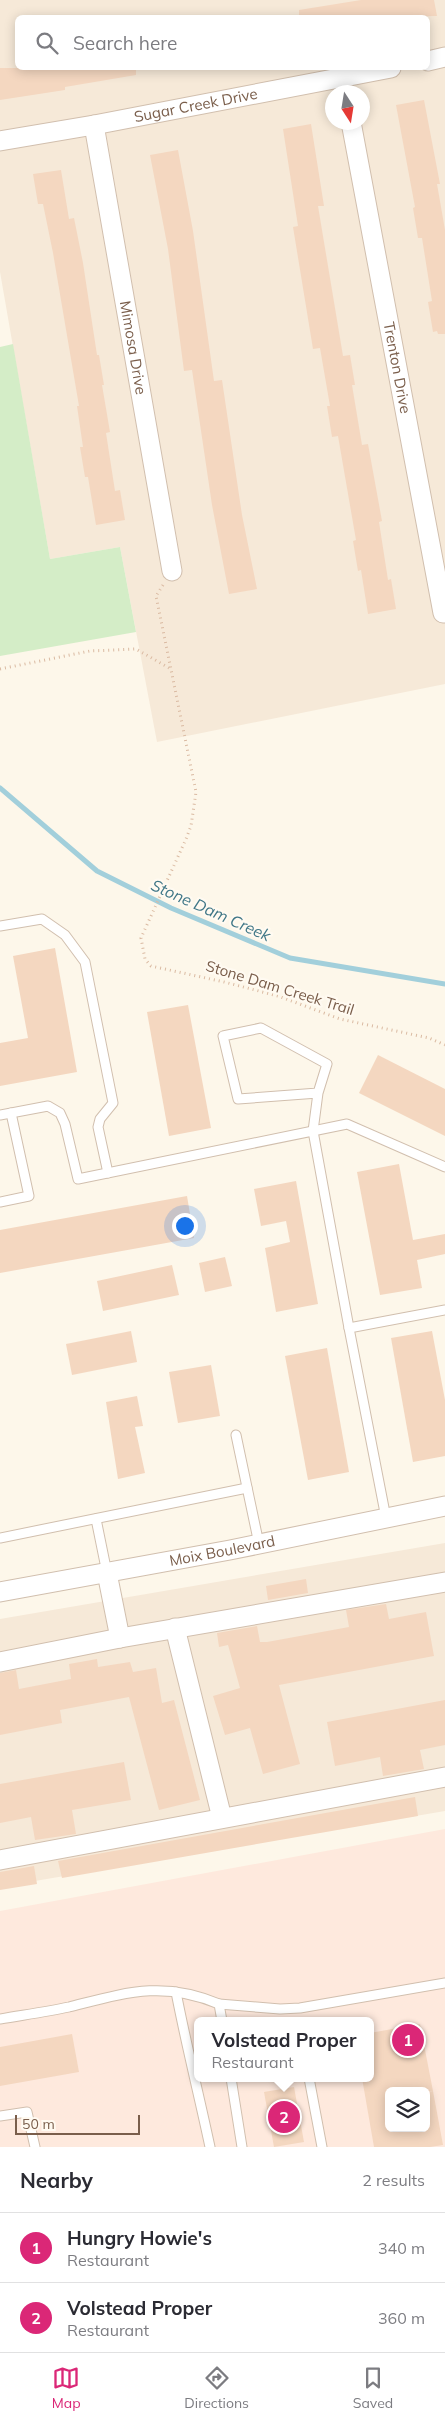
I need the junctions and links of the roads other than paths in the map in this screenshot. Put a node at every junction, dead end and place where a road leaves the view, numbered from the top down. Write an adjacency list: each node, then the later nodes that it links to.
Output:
1 (445, 57): 2 (street)
2 (430, 60)
3 (385, 70): 4 (street, Sugar Creek Drive)
4 (344, 85)
5 (325, 88): 6 (street, Sugar Creek Drive)
6 (94, 126): 8 (street, Sugar Creek Drive); 9 (street, Mimosa Drive)
7 (353, 130): 10 (street, Trenton Drive)
8 (0, 141)
9 (172, 570)
10 (444, 613)
11 (0, 926): 17 (lane)
12 (318, 1093): 12 (lane); 15 (lane)
13 (11, 1113): 14 (lane); 17 (lane); 18 (lane)
14 (0, 1115)
15 (313, 1131): 16 (lane); 17 (lane); 20 (lane)
16 (445, 1167)
17 (108, 1173)
18 (0, 1202)
19 (445, 1310): 20 (lane)
20 (349, 1328): 24 (lane)
21 (236, 1435): 22 (lane)
22 (247, 1488): 25 (lane); 27 (lane)
23 (445, 1506): 24 (street, Moix Boulevard)
24 (386, 1518): 27 (street, Moix Boulevard)
25 (96, 1519): 26 (lane); 28 (lane)
26 (0, 1538)
27 (259, 1544): 28 (street, Moix Boulevard)
28 (107, 1573): 30 (street, Moix Boulevard); 32 (street)
29 (445, 1582): 31 (street)
30 (0, 1592)
31 (175, 1628): 32 (street); 35 (street)
32 (120, 1638): 33 (street)
33 (0, 1662)
34 (445, 1777): 35 (street)
35 (222, 1818): 36 (street)
36 (0, 1860)
37 (445, 1983): 39 (lane)
38 (176, 1992): 39 (lane); 41 (lane); 42 (lane)
39 (219, 2004): 40 (lane)
40 (221, 2017)
41 (0, 2019)
42 (194, 2073)
43 (196, 2082): 48 (lane)
44 (232, 2082): 49 (lane)
45 (310, 2082): 50 (lane)
46 (0, 2116): 47 (lane)
47 (35, 2147)
48 (210, 2147)
49 (242, 2147)
50 (322, 2147)

